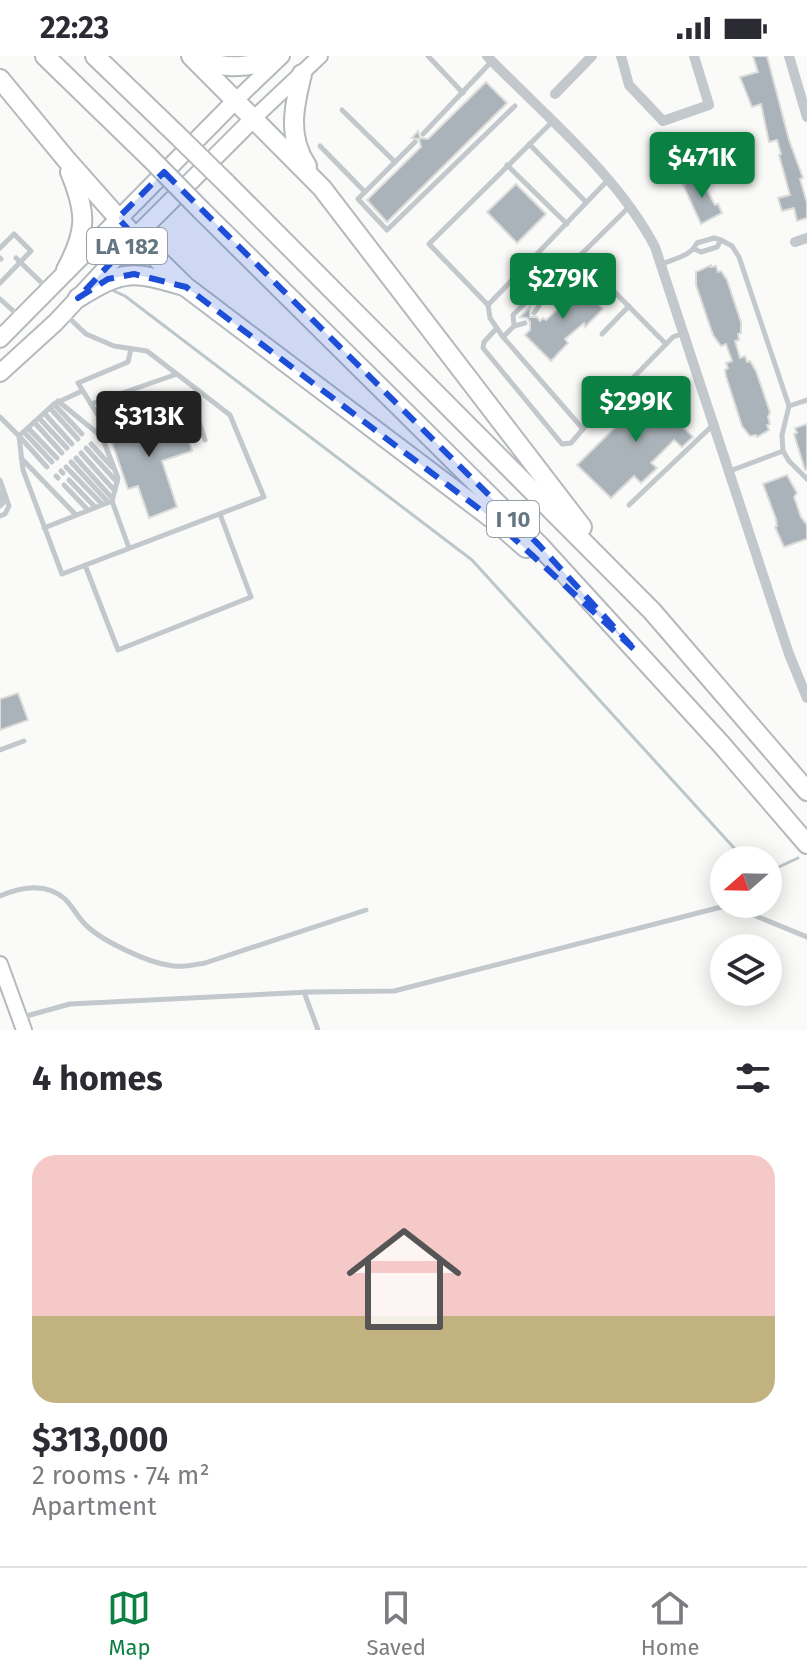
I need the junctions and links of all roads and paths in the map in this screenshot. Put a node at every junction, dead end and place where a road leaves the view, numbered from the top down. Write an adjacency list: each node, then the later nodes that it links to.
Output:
1 (45, 56): 113 (highway, I 10, bridge)
2 (95, 56): 112 (highway, I 10, bridge)
3 (191, 56): 17 (highway)
4 (200, 56): 10 (highway)
5 (428, 56): 15 (lane)
6 (592, 56): 16 (street)
7 (621, 56): 8 (street)
8 (694, 56)
9 (789, 56): 20 (street)
10 (279, 58): 14 (main road); 17 (main road)
11 (492, 58): 15 (lane); 22 (street)
12 (312, 63): 14 (main road); 31 (highway)
13 (0, 79): 27 (highway, LA 182)
14 (283, 92): 21 (main road)
15 (463, 93): 23 (lane)
16 (555, 94)
17 (236, 100): 21 (highway); 35 (main road)
18 (515, 106): 32 (lane)
19 (342, 110): 28 (lane)
20 (807, 117)
21 (254, 118): 31 (highway); 37 (main road, LA 182)
22 (552, 122): 25 (lane); 30 (street)
23 (423, 134)
24 (415, 142): 28 (lane)
25 (529, 144): 29 (lane); 33 (lane)
26 (320, 146): 32 (lane)
27 (65, 158): 35 (highway, LA 182); 45 (highway)
28 (395, 162): 32 (lane)
29 (507, 165): 36 (lane); 52 (lane)
30 (608, 180): 33 (lane); 34 (street)
31 (322, 188): 112 (highway)
32 (365, 192)
33 (586, 202): 36 (lane)
34 (630, 206): 42 (lane); 44 (street)
35 (118, 218): 37 (highway); 45 (main road, LA 182)
36 (567, 224): 52 (lane)
37 (135, 237): 47 (highway); 50 (main road, LA 182)
38 (807, 238): 39 (street)
39 (795, 242)
40 (2, 247): 41 (lane); 43 (lane)
41 (9, 251)
42 (580, 257): 49 (lane); 53 (lane)
43 (18, 260): 46 (lane); 48 (lane)
44 (662, 264): 60 (street); 77 (lane)
45 (66, 270): 48 (main road, LA 182)
46 (1, 279)
47 (186, 287): 50 (highway); 113 (highway)
48 (48, 289): 56 (main road, LA 182)
49 (538, 297): 55 (lane); 58 (lane)
50 (78, 298): 54 (main road, LA 182)
51 (0, 299): 56 (lane)
52 (488, 305): 59 (lane)
53 (629, 306): 61 (lane); 64 (lane)
54 (64, 313): 65 (lane); 66 (main road, LA 182)
55 (534, 313)
56 (21, 318): 63 (main road, LA 182)
57 (525, 323): 58 (lane)
58 (514, 326): 62 (lane)
59 (496, 329): 62 (lane); 86 (lane)
60 (684, 333): 64 (lane); 85 (street)
61 (602, 334)
62 (503, 337): 86 (lane)
63 (0, 339)
64 (666, 344): 86 (lane)
65 (131, 349): 67 (lane); 68 (lane)
66 (0, 373)
67 (178, 374): 69 (lane); 70 (lane)
68 (82, 391): 74 (lane); 75 (lane)
69 (200, 391): 71 (lane); 106 (lane)
70 (124, 393): 73 (lane); 75 (lane)
71 (190, 395): 80 (lane); 89 (lane)
72 (807, 400): 77 (lane)
73 (127, 402): 76 (lane); 80 (lane)
74 (54, 404): 82 (lane); 88 (lane); 94 (lane)
75 (91, 404): 79 (lane)
76 (120, 405)
77 (789, 406): 90 (lane)
78 (109, 409): 79 (lane)
79 (97, 414): 84 (lane)
80 (131, 415): 83 (lane)
81 (0, 417): 87 (lane)
82 (39, 418): 87 (lane); 91 (lane); 91 (lane)
83 (124, 418)
84 (113, 422)
85 (714, 424): 95 (street); 102 (lane)
86 (583, 429)
87 (24, 432): 91 (lane); 91 (lane); 92 (lane)
88 (80, 436)
89 (205, 440)
90 (783, 451): 95 (lane); 96 (lane)
91 (60, 455)
92 (21, 458): 107 (lane); 109 (lane)
93 (66, 467): 100 (lane); 101 (lane); 101 (lane)
94 (115, 470): 98 (lane); 98 (lane)
95 (730, 472): 114 (street)
96 (807, 479)
97 (0, 480): 108 (lane)
98 (117, 482): 100 (lane)
99 (0, 489): 103 (lane)
100 (115, 491): 101 (lane)
101 (109, 501): 104 (lane); 110 (lane)
102 (629, 505)
103 (0, 506)
104 (95, 507): 105 (lane); 105 (lane)
105 (88, 510): 107 (lane)
106 (220, 514): 110 (lane); 111 (lane)
107 (76, 515): 109 (lane)
108 (0, 516)
109 (44, 528): 111 (lane)
110 (129, 548): 111 (lane)
111 (85, 565)
112 (652, 611): 117 (highway, I 10)
113 (636, 651): 118 (highway, I 10)
114 (807, 698)
115 (24, 741): 116 (lane)
116 (0, 750)
117 (807, 791)
118 (807, 844)
119 (0, 896): 120 (lane)
120 (366, 910)
121 (807, 937): 123 (lane)
122 (1, 968): 124 (main road)
123 (304, 992): 124 (lane); 125 (lane)
124 (22, 1024)
125 (318, 1030)

